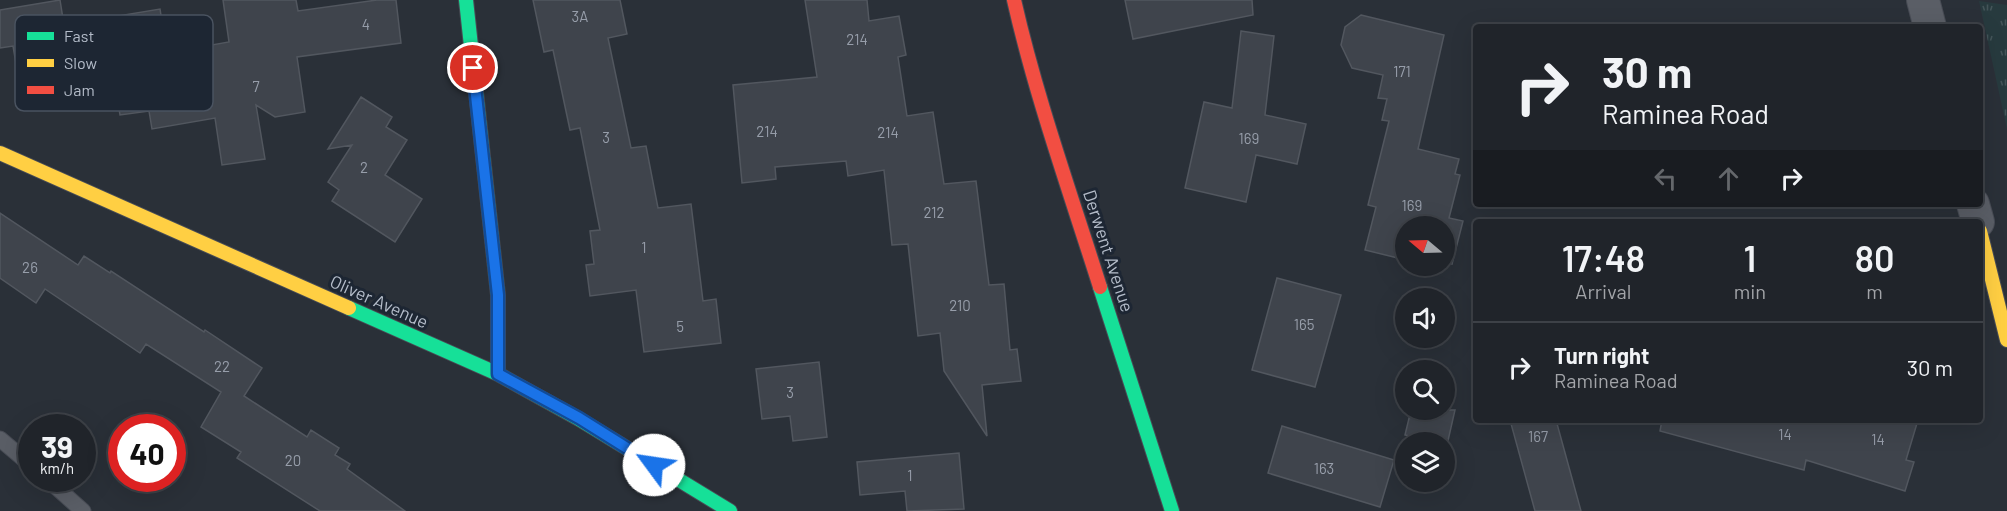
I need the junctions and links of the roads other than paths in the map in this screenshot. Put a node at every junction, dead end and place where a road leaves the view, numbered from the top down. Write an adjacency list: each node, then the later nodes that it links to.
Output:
1 (466, 0): 8 (street)
2 (1014, 0): 14 (street, Derwent Avenue)
3 (1923, 0): 4 (street)
4 (1929, 24)
5 (0, 153): 8 (street, Oliver Avenue)
6 (1983, 243): 7 (street)
7 (2007, 340)
8 (498, 374): 13 (street, Oliver Avenue)
9 (0, 439): 10 (lane)
10 (18, 454)
11 (62, 492): 12 (lane)
12 (83, 511)
13 (730, 511)
14 (1172, 511)

